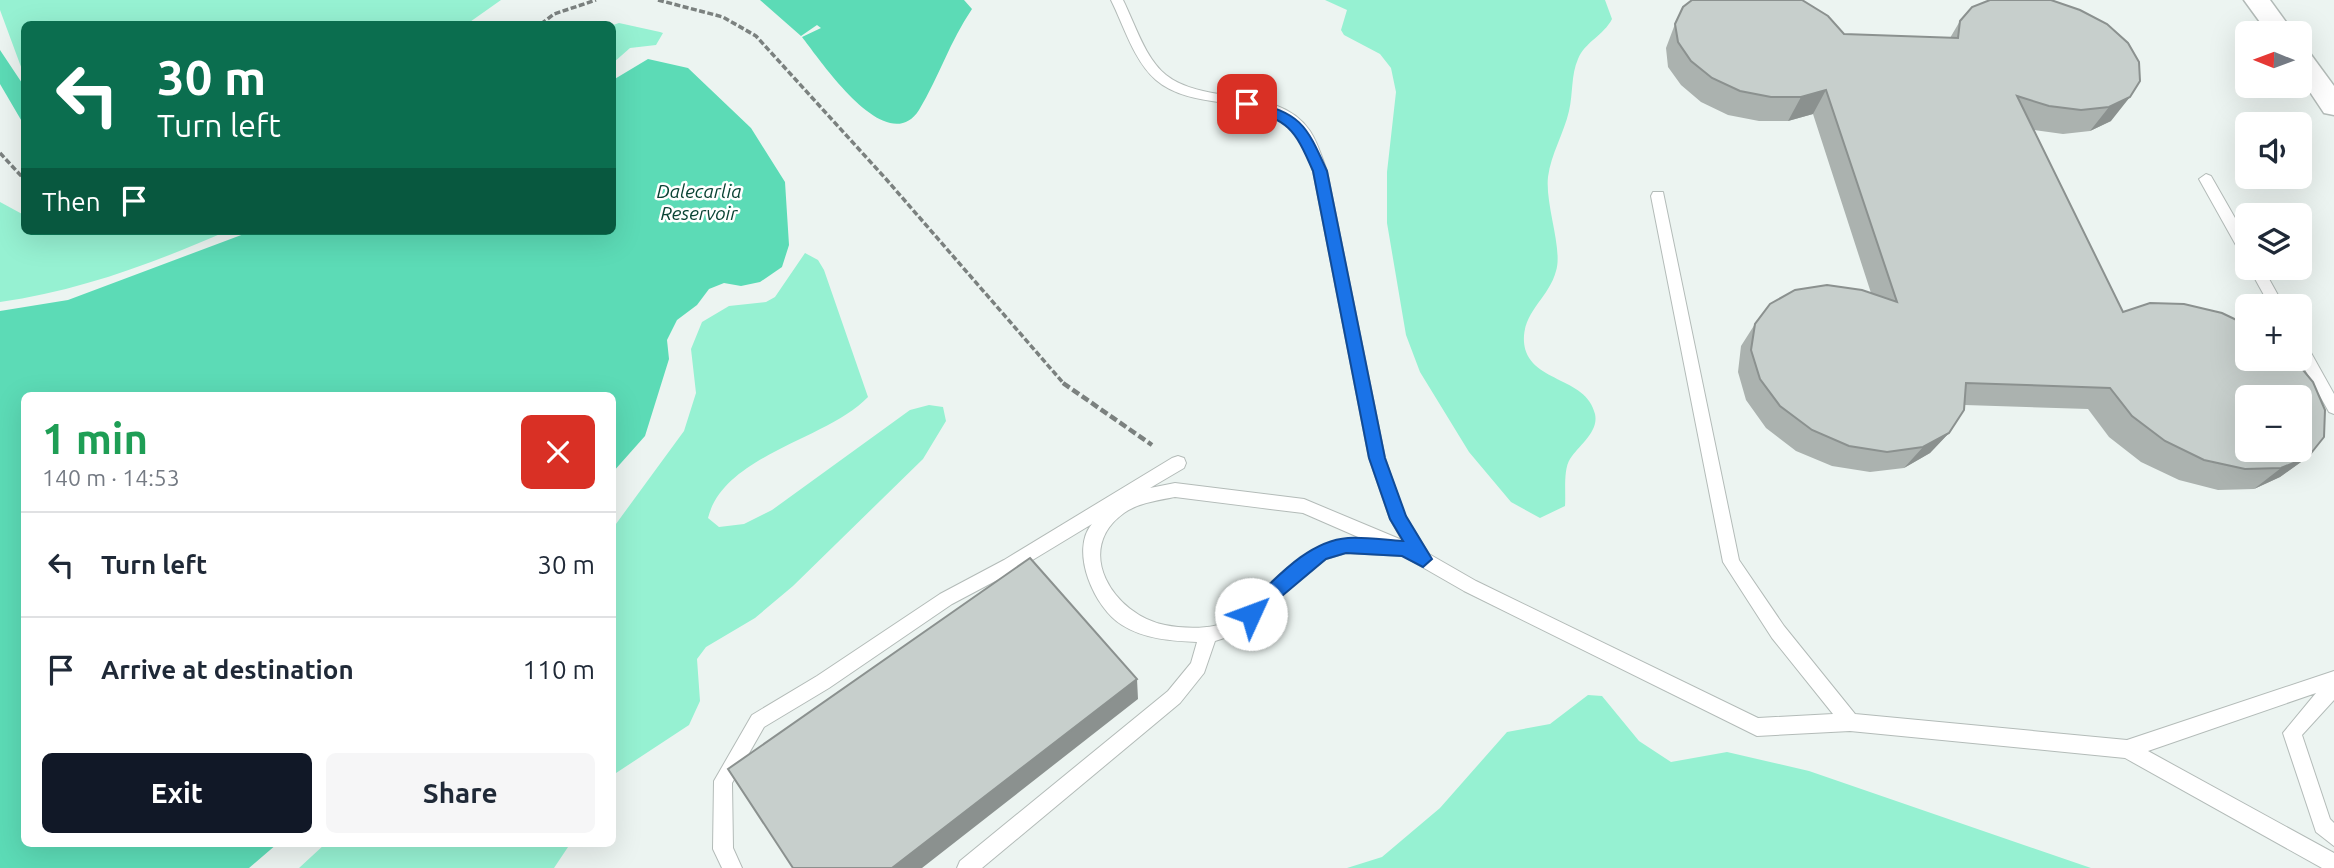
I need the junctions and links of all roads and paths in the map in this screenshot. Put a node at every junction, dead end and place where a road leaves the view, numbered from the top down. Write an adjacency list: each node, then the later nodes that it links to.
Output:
1 (596, 0): 5 (path)
2 (658, 0): 17 (path)
3 (1117, 0): 19 (lane)
4 (2257, 0): 7 (street)
5 (583, 1): 6 (path)
6 (545, 21)
7 (2272, 21)
8 (2312, 75): 9 (street)
9 (2334, 106)
10 (0, 153): 11 (path)
11 (21, 176)
12 (2206, 179): 14 (lane)
13 (1658, 196): 23 (lane)
14 (2235, 231)
15 (2312, 368): 16 (lane)
16 (2334, 408)
17 (1178, 463): 27 (lane)
18 (1405, 548): 19 (lane); 20 (lane); 20 (lane)
19 (1423, 559): 23 (lane)
20 (1208, 635): 28 (lane)
21 (2334, 680): 24 (lane)
22 (2334, 687): 25 (lane)
23 (1850, 722): 24 (lane)
24 (2127, 749): 26 (lane)
25 (2334, 836)
26 (2334, 864)
27 (732, 868)
28 (967, 868)

